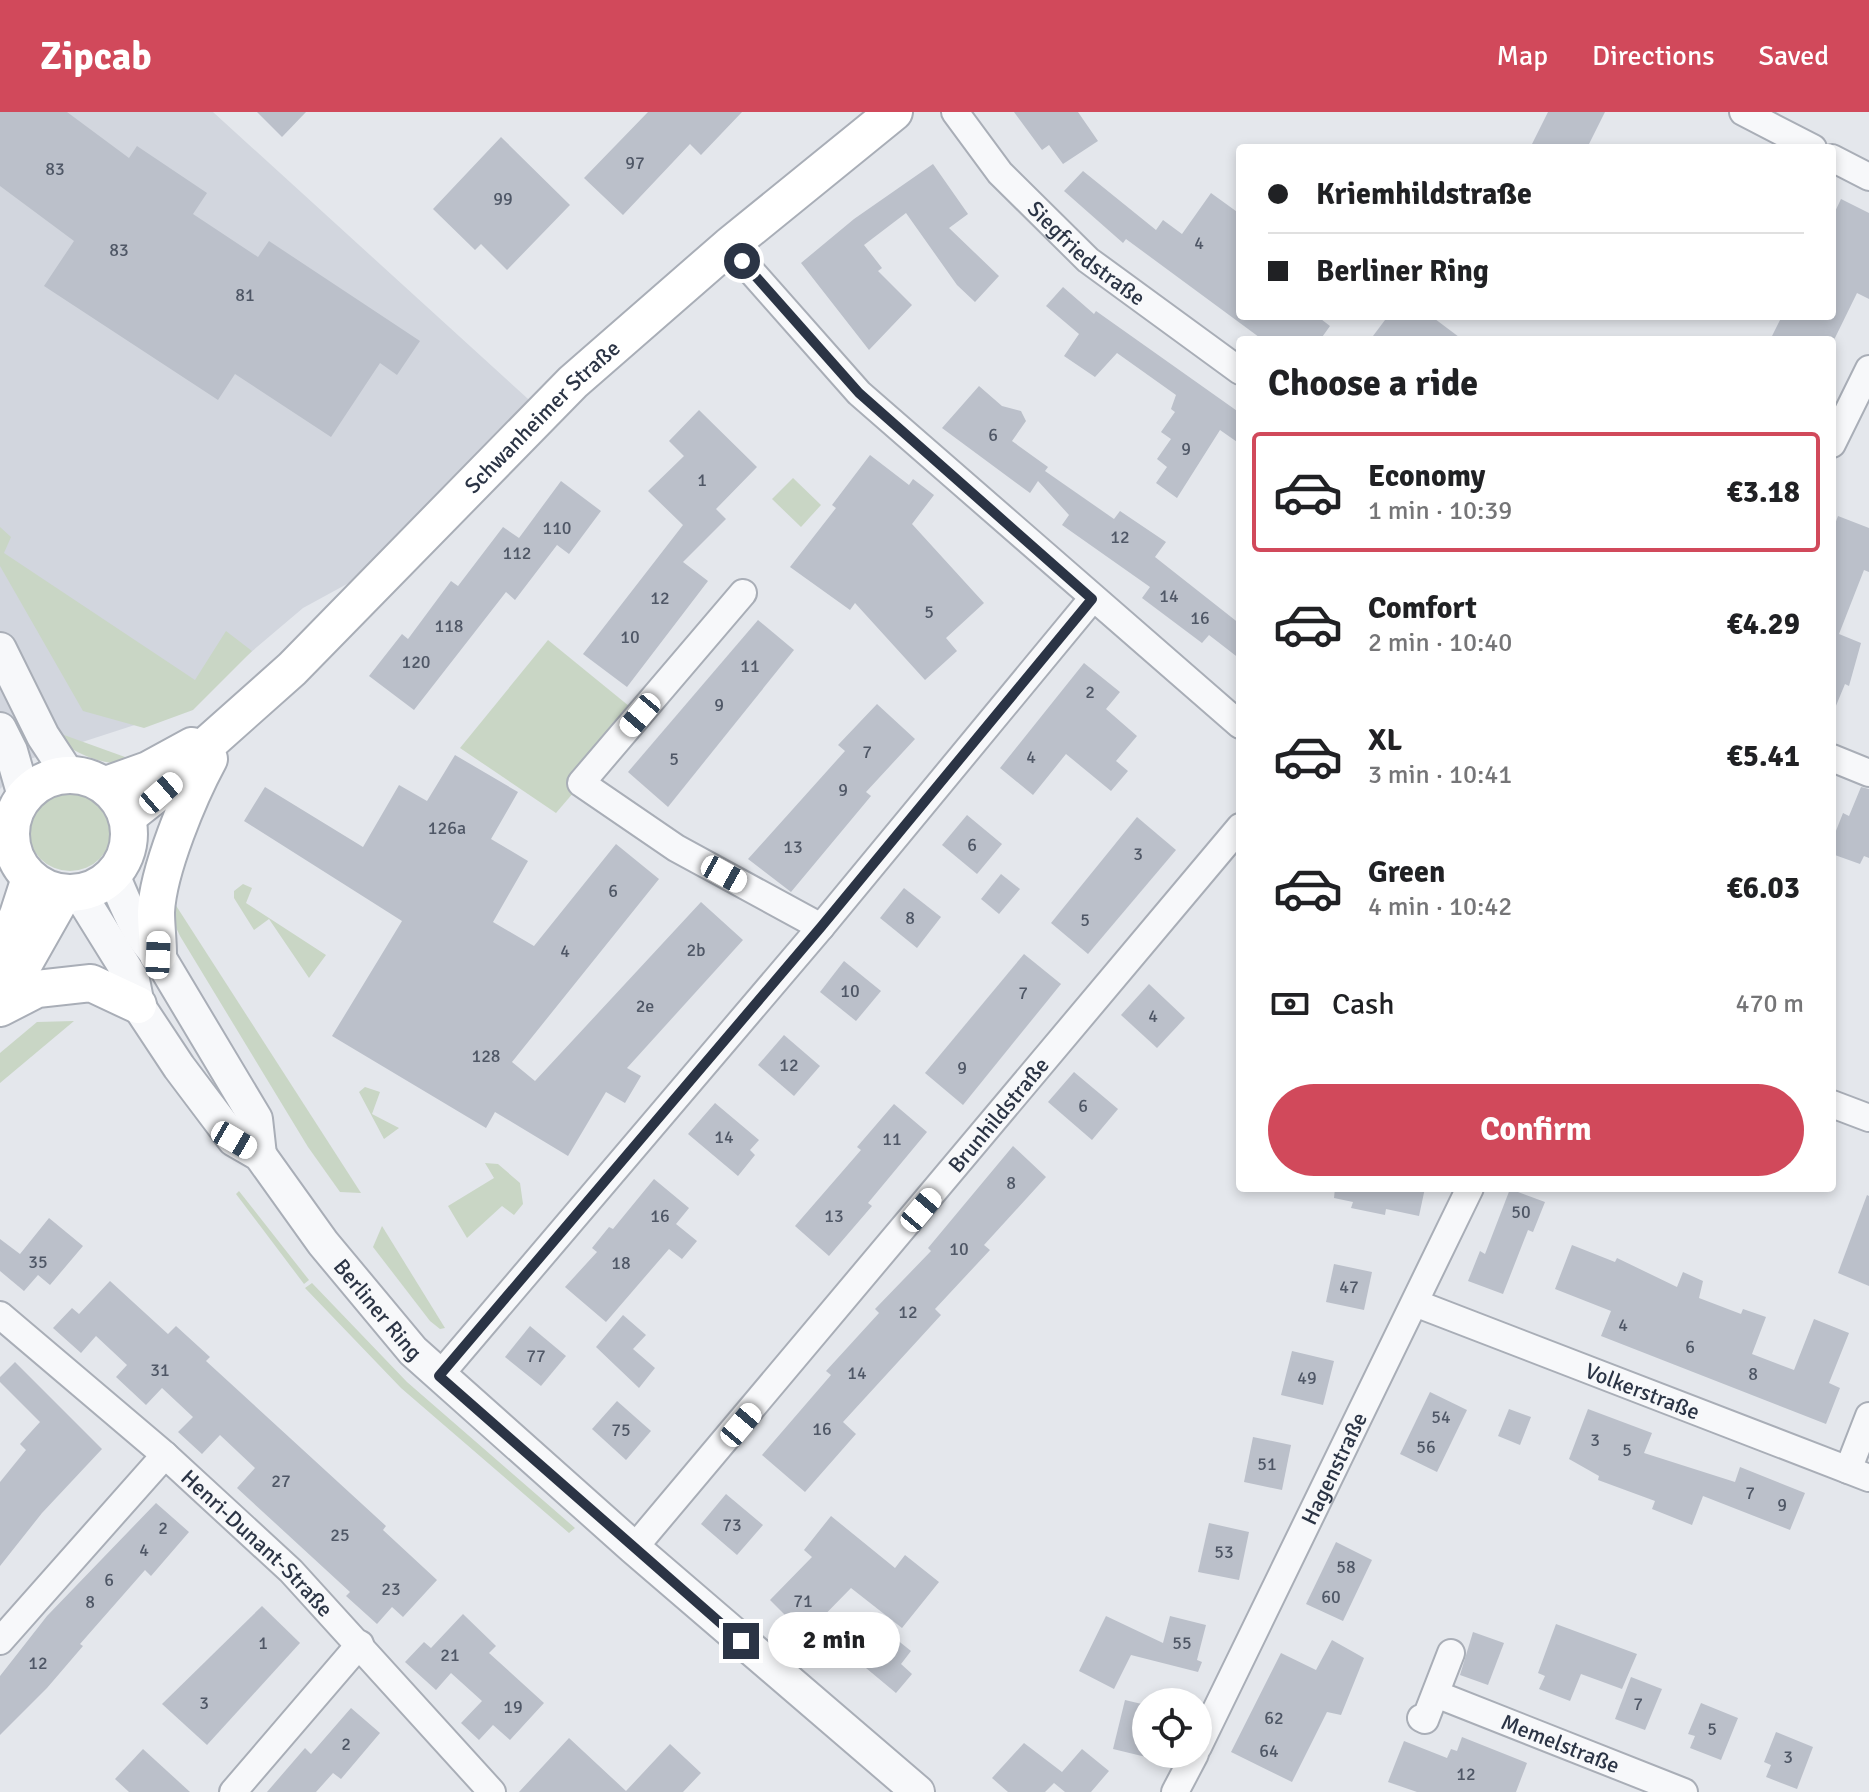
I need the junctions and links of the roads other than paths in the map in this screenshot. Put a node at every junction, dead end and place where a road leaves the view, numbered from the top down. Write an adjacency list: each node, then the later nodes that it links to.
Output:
1 (894, 112): 7 (main road, Schwanheimer Straße)
2 (955, 112): 8 (street, Siegfriedstraße)
3 (1743, 112): 4 (street)
4 (1805, 144)
5 (1836, 160): 6 (street)
6 (1869, 177)
7 (729, 246): 12 (street); 16 (main road, Schwanheimer Straße)
8 (1236, 368)
9 (1869, 369): 10 (street)
10 (1836, 436)
11 (743, 593): 27 (street)
12 (1092, 599): 14 (street); 27 (street)
13 (0, 649): 19 (street)
14 (1236, 722)
15 (0, 729): 21 (street)
16 (218, 736): 20 (main road, Schwanheimer Straße); 22 (main road, Schwanheimer Straße); 29 (main road)
17 (1836, 760): 18 (street)
18 (1869, 773)
19 (68, 774): 20 (main road); 21 (main road)
20 (106, 785): 22 (main road)
21 (24, 796): 25 (main road)
22 (127, 817): 24 (main road)
23 (1236, 832): 42 (street, Brunhildstraße)
24 (113, 875): 26 (main road); 29 (street, Berliner Ring)
25 (30, 878): 26 (main road); 28 (main road)
26 (71, 893): 30 (street, Berliner Ring); 31 (main road)
27 (821, 927): 38 (street)
28 (0, 955)
29 (158, 955): 34 (street, Berliner Ring)
30 (138, 1005): 31 (main road); 34 (street, Berliner Ring)
31 (0, 1007)
32 (1836, 1106): 33 (street)
33 (1869, 1118)
34 (260, 1155): 38 (street, Berliner Ring)
35 (1468, 1192): 36 (street, Hagenstraße)
36 (1415, 1303): 41 (street, Volkerstraße); 47 (street, Hagenstraße)
37 (0, 1315): 40 (street, Henri-Dunant-Straße)
38 (439, 1376): 42 (street, Berliner Ring)
39 (1869, 1416): 41 (street)
40 (165, 1455): 43 (street); 44 (street, Henri-Dunant-Straße)
41 (1858, 1474)
42 (634, 1548): 52 (street, Berliner Ring)
43 (0, 1641)
44 (360, 1644): 50 (street); 51 (street, Henri-Dunant-Straße)
45 (1451, 1653): 46 (street)
46 (1436, 1694): 48 (street); 54 (street, Memelstraße)
47 (1212, 1718)
48 (1421, 1718)
49 (1188, 1768): 53 (street)
50 (233, 1792)
51 (492, 1792)
52 (918, 1792)
53 (1175, 1792)
54 (1684, 1792)

